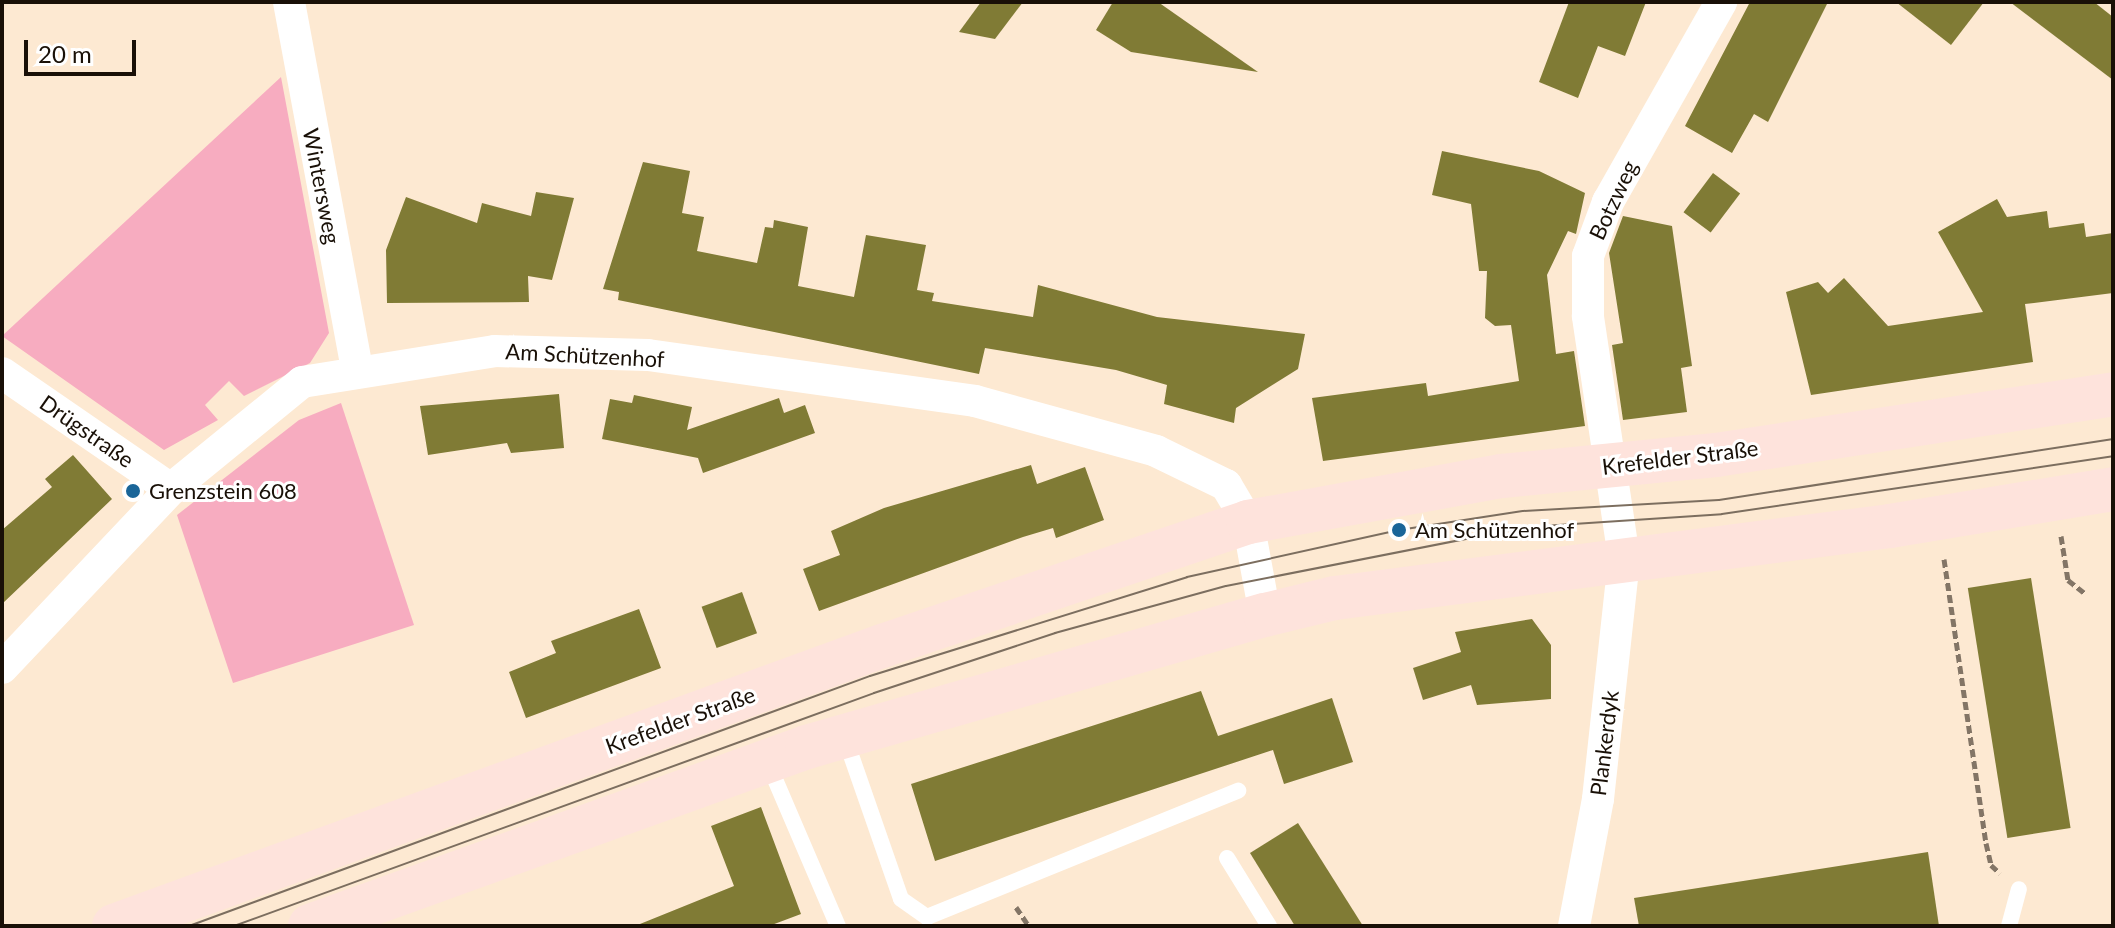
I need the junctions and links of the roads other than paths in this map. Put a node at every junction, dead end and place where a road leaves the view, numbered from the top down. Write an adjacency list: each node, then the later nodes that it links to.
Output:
1 (289, 2): 3 (street, Wintersweg)
2 (1721, 2): 6 (street, Botzweg)
3 (357, 369): 7 (street, Am Schützenhof); 9 (street, Am Schützenhof)
4 (2, 373): 7 (street, Drügstraße)
5 (2113, 394): 6 (street, Krefelder Straße)
6 (1613, 466): 9 (street, Krefelder Straße); 10 (street, Botzweg)
7 (171, 489): 12 (street, Am Schützenhof)
8 (2113, 489): 10 (street)
9 (1248, 522): 11 (street); 18 (street, Krefelder Straße)
10 (1624, 558): 11 (street); 22 (street, Plankerdyk)
11 (1265, 615): 13 (street)
12 (2, 668)
13 (844, 736): 14 (street); 15 (lane)
14 (767, 761): 19 (street); 20 (lane)
15 (1238, 791)
16 (1227, 858): 21 (lane)
17 (2019, 889): 23 (lane)
18 (114, 926)
19 (310, 926)
20 (838, 926)
21 (1269, 926)
22 (1574, 926)
23 (2009, 926)

